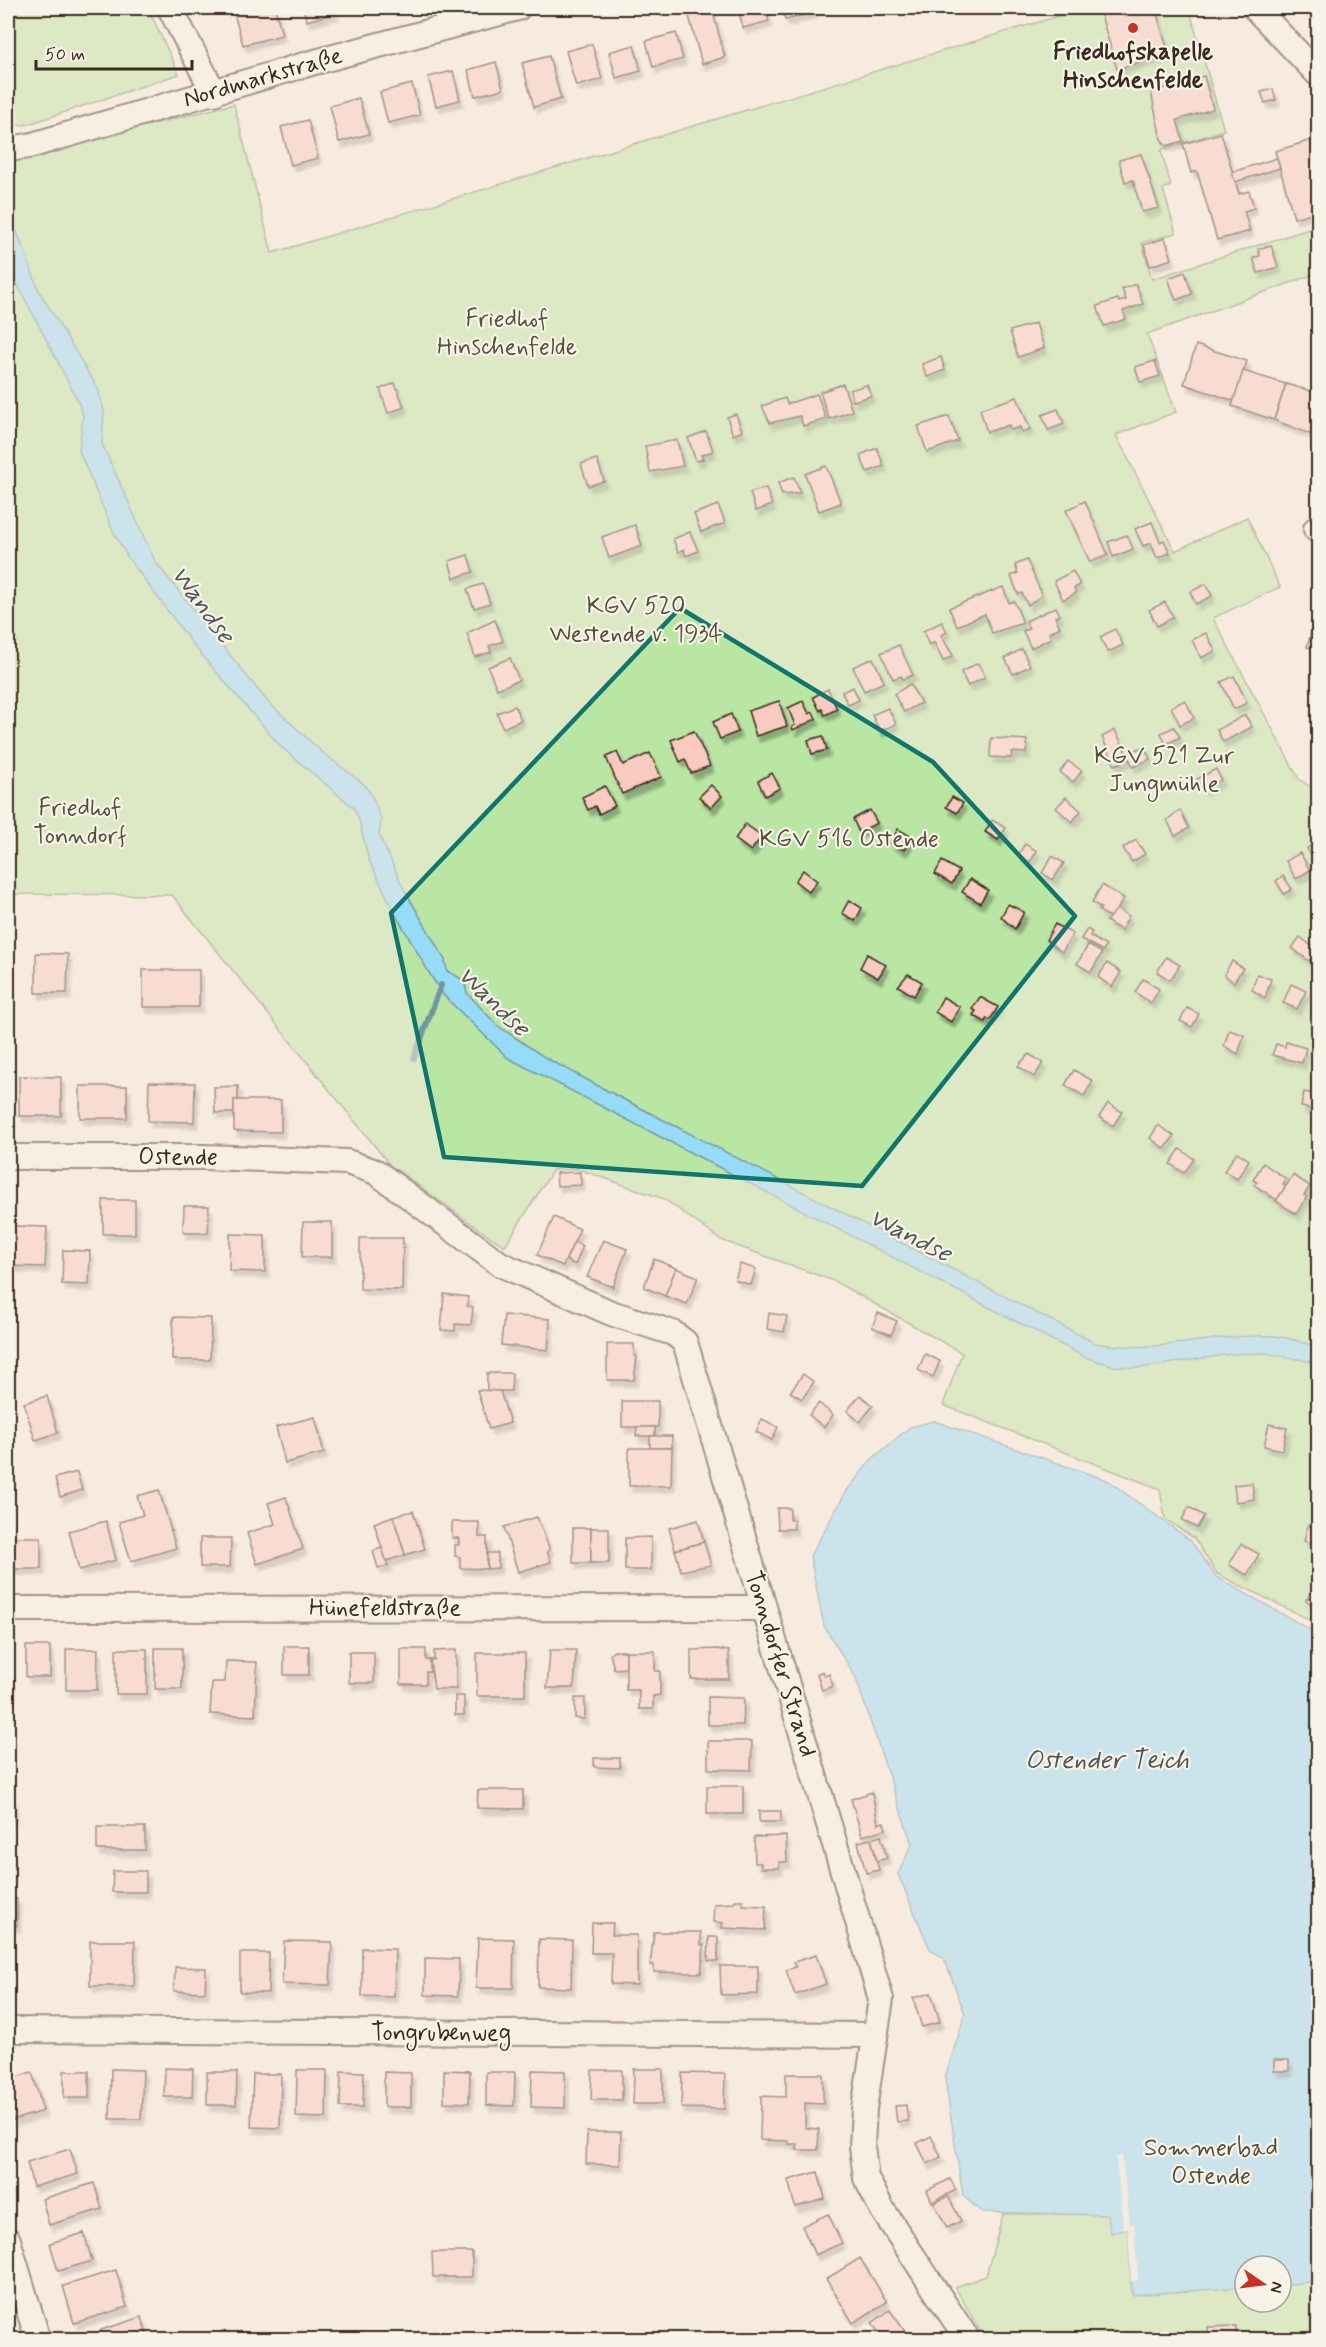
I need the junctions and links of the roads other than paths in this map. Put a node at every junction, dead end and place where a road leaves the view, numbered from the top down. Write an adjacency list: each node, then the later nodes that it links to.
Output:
1 (170, 8): 5 (street)
2 (518, 8): 5 (street, Nordmarkstraße)
3 (1255, 8): 4 (street)
4 (1318, 71)
5 (214, 93): 6 (street, Nordmarkstraße)
6 (8, 149)
7 (8, 1157): 8 (street, Ostende)
8 (347, 1162): 9 (street, Tonndorfer Strand)
9 (762, 1608): 10 (street, Hünefeldstraße); 12 (street, Tonndorfer Strand)
10 (8, 1609)
11 (8, 2030): 12 (street, Tongrubenweg)
12 (875, 2035): 16 (street, Tonndorfer Strand)
13 (8, 2240): 14 (street)
14 (16, 2300): 15 (street)
15 (38, 2340)
16 (968, 2340)

